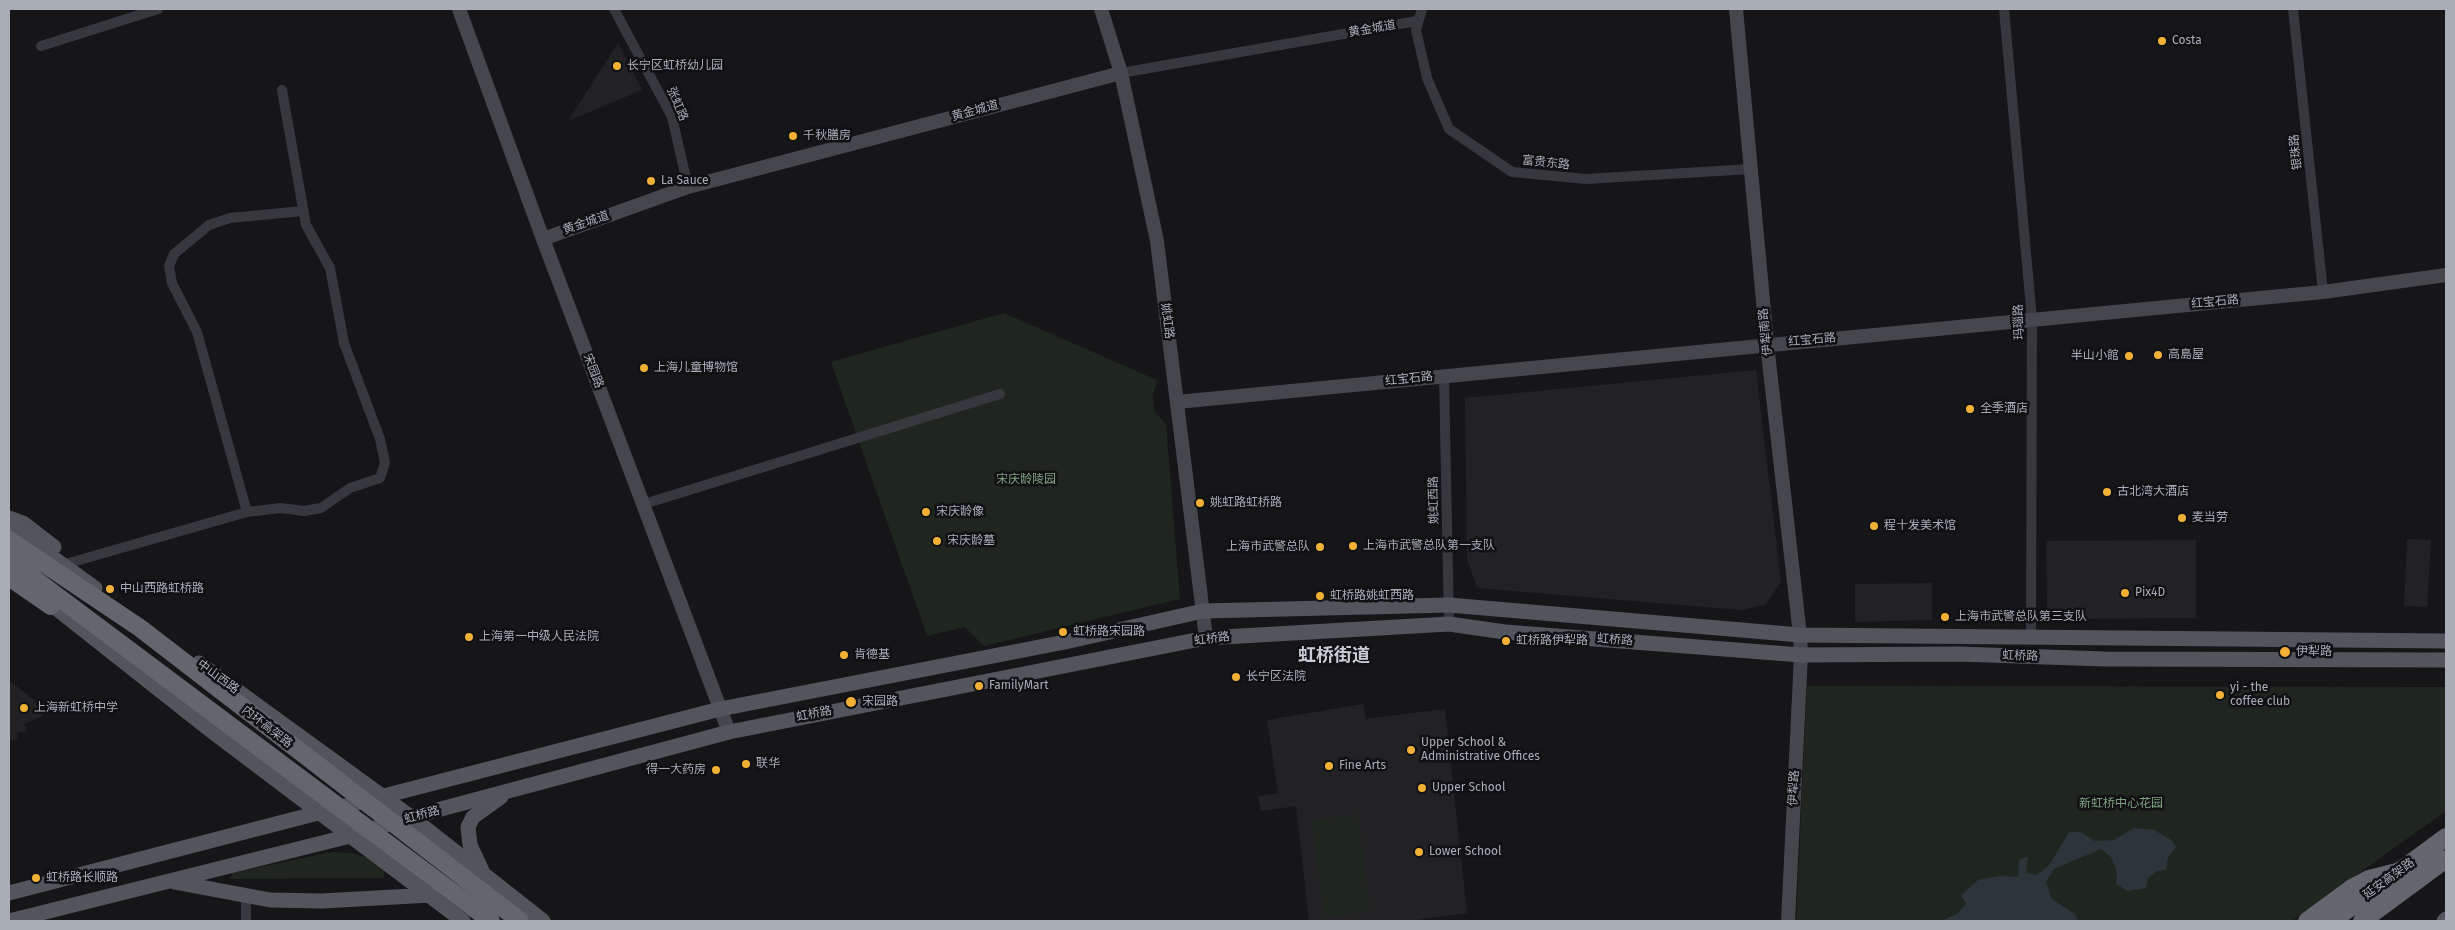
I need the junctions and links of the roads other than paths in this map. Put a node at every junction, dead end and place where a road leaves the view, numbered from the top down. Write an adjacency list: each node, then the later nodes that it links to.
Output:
1 (158, 9): 10 (street)
2 (459, 9): 16 (street, 宋园路)
3 (614, 9): 14 (street, 张虹路)
4 (1102, 9): 11 (street, 姚虹路)
5 (1422, 9): 9 (street, 富贵东路)
6 (1736, 9): 13 (street, 伊犁南路)
7 (2004, 9): 19 (street, 玛瑙路)
8 (2293, 9): 18 (street, 银珠路)
9 (1417, 21): 11 (street, 黄金城道); 13 (street, 富贵东路)
10 (41, 46)
11 (1121, 73): 14 (street, 黄金城道); 23 (street, 姚虹路)
12 (282, 90): 15 (street)
13 (1751, 169): 20 (street, 伊犁南路)
14 (688, 187): 16 (street, 黄金城道)
15 (303, 211): 25 (street); 25 (street)
16 (543, 239): 24 (street, 宋园路)
17 (2446, 275): 18 (street, 红宝石路)
18 (2323, 292): 19 (street, 红宝石路)
19 (2032, 319): 20 (street, 红宝石路); 36 (street, 玛瑙路)
20 (1767, 344): 21 (street, 红宝石路); 35 (street, 伊犁南路)
21 (1444, 376): 23 (street, 红宝石路); 32 (street, 姚虹西路)
22 (1000, 394): 24 (street)
23 (1177, 402): 33 (street, 姚虹路)
24 (644, 504): 42 (street, 宋园路)
25 (247, 512): 29 (street)
26 (9, 518): 29 (main road)
27 (9, 526): 29 (main road, 中山西路)
28 (12, 546): 40 (highway, 内环高架路, bridge); 63 (highway, 内环高架路, bridge)
29 (68, 563): 46 (main road, 中山西路)
30 (9, 571): 44 (main road)
31 (9, 577): 40 (highway, bridge)
32 (1449, 605): 33 (main road, 虹桥路); 34 (street, 姚虹西路); 35 (main road, 虹桥路)
33 (1203, 611): 37 (street, 姚虹路); 42 (main road, 虹桥路)
34 (1450, 624): 37 (main road, 虹桥路); 39 (main road, 虹桥路)
35 (1800, 635): 36 (main road, 虹桥路); 39 (street, 伊犁南路)
36 (2031, 636): 38 (main road, 虹桥路)
37 (1206, 638): 43 (main road, 虹桥路)
38 (2446, 641)
39 (1801, 655): 41 (main road, 虹桥路); 65 (street, 伊犁路)
40 (140, 659): 62 (highway, 内环高架路, bridge)
41 (2446, 660)
42 (720, 709): 43 (street, 宋园路); 46 (main road, 虹桥路)
43 (729, 732): 45 (main road, 虹桥路)
44 (289, 790): 47 (main road); 49 (main road)
45 (509, 792): 48 (main road, 虹桥路); 54 (main road)
46 (383, 796): 47 (main road, 虹桥路); 48 (main road, 中山西路)
47 (320, 813): 49 (main road, 虹桥路); 50 (main road)
48 (411, 817): 50 (main road, 虹桥路); 54 (main road, 中山西路)
49 (290, 822): 56 (main road, 虹桥路)
50 (350, 836): 55 (main road, 虹桥路); 57 (main road)
51 (2446, 837): 67 (highway, 延安高架路, bridge)
52 (2446, 859): 68 (highway, 延安高架路, bridge)
53 (2446, 866): 66 (highway)
54 (482, 873): 64 (main road, 中山西路)
55 (170, 881): 58 (main road); 59 (main road, 虹桥路)
56 (9, 893)
57 (431, 896): 58 (main road); 61 (main road)
58 (246, 897): 60 (street)
59 (9, 921)
60 (246, 921)
61 (463, 921)
62 (491, 921)
63 (520, 921)
64 (543, 921)
65 (1788, 921)
66 (2307, 921)
67 (2332, 921)
68 (2362, 921)

